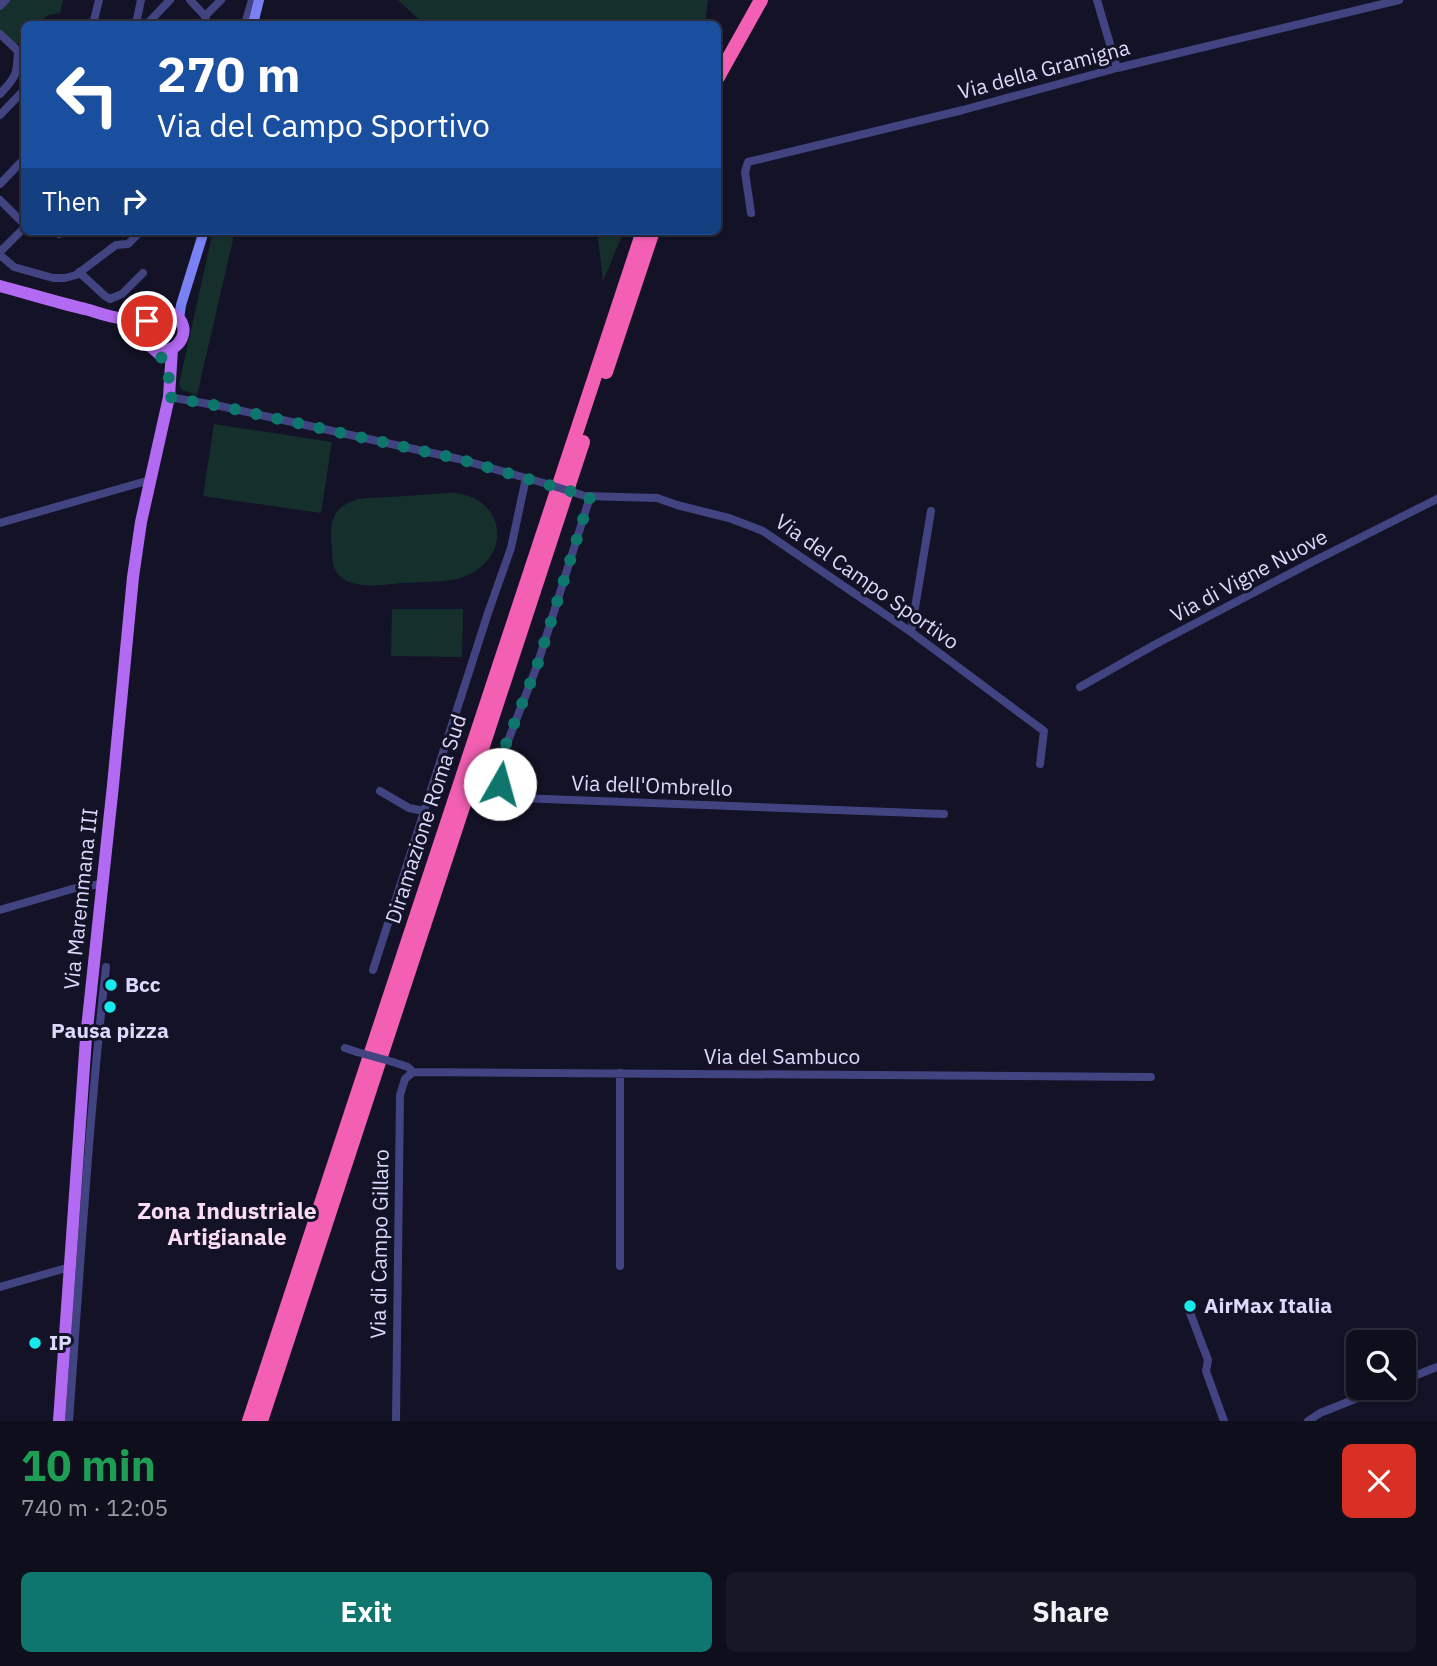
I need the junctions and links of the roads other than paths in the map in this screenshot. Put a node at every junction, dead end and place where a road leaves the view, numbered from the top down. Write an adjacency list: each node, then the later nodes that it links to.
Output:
1 (6, 0): 13 (street)
2 (99, 0): 15 (street)
3 (141, 0): 16 (street)
4 (170, 0): 17 (street)
5 (190, 0): 14 (street)
6 (221, 0): 14 (street)
7 (252, 0): 18 (street)
8 (259, 0): 19 (street)
9 (750, 0): 21 (highway)
10 (761, 0): 23 (highway)
11 (1097, 0): 22 (street)
12 (1399, 0): 22 (street, Via della Gramigna)
13 (0, 6)
14 (206, 20)
15 (94, 21)
16 (137, 21)
17 (150, 21)
18 (246, 21)
19 (254, 21)
20 (0, 34): 24 (street)
21 (721, 51)
22 (1117, 68): 31 (street, Via della Gramigna)
23 (721, 72)
24 (0, 93): 26 (street)
25 (21, 93): 26 (street)
26 (11, 104): 27 (street)
27 (0, 115)
28 (21, 162): 29 (street)
29 (0, 184)
30 (0, 200): 32 (street)
31 (751, 213)
32 (21, 223)
33 (21, 229): 40 (street)
34 (128, 235): 39 (street)
35 (137, 235): 39 (street)
36 (203, 235): 44 (street)
37 (642, 235): 82 (highway, Diramazione Roma Sud)
38 (652, 235): 83 (highway, Diramazione Roma Sud)
39 (133, 239): 41 (street)
40 (0, 253): 41 (street)
41 (79, 272): 42 (street)
42 (143, 274)
43 (0, 286): 47 (main road)
44 (186, 287): 45 (street); 48 (street)
45 (165, 311): 46 (main road); 48 (main road)
46 (150, 317): 47 (main road); 49 (main road)
47 (117, 318): 49 (main road)
48 (179, 319): 50 (main road, Via Maremmana III)
49 (144, 335): 51 (main road)
50 (172, 349): 51 (main road); 52 (main road, Via Maremmana III)
51 (157, 350): 52 (main road)
52 (170, 391): 53 (street, Via del Campo Sportivo); 54 (main road, Via Maremmana III)
53 (526, 478): 55 (street, Via del Campo Sportivo, bridge); 63 (street)
54 (150, 480): 58 (street); 65 (main road, Via Maremmana III)
55 (586, 496): 59 (street, Via del Campo Sportivo); 64 (street, Via dell'Ombrello)
56 (1437, 499): 60 (street, Via di Vigne Nuove)
57 (931, 511): 59 (street)
58 (0, 523)
59 (911, 632): 61 (street, Via del Campo Sportivo)
60 (1080, 687)
61 (1040, 764)
62 (380, 791): 63 (street)
63 (424, 811): 68 (street)
64 (944, 814)
65 (102, 884): 66 (street); 74 (main road, Via Maremmana III)
66 (0, 910)
67 (106, 967): 81 (street)
68 (373, 970)
69 (345, 1048): 70 (street, bridge)
70 (413, 1072): 71 (street, Via del Sambuco); 84 (street, Via di Campo Gillaro)
71 (620, 1073): 72 (street, Via del Sambuco); 73 (street)
72 (1151, 1077)
73 (620, 1266)
74 (70, 1267): 75 (street); 80 (main road, Via Maremmana III)
75 (0, 1287)
76 (1189, 1310): 85 (street)
77 (1437, 1367): 78 (street)
78 (1416, 1375)
79 (1353, 1400): 86 (street)
80 (59, 1421)
81 (69, 1421)
82 (249, 1421)
83 (261, 1421)
84 (396, 1421)
85 (1224, 1421)
86 (1308, 1421)

